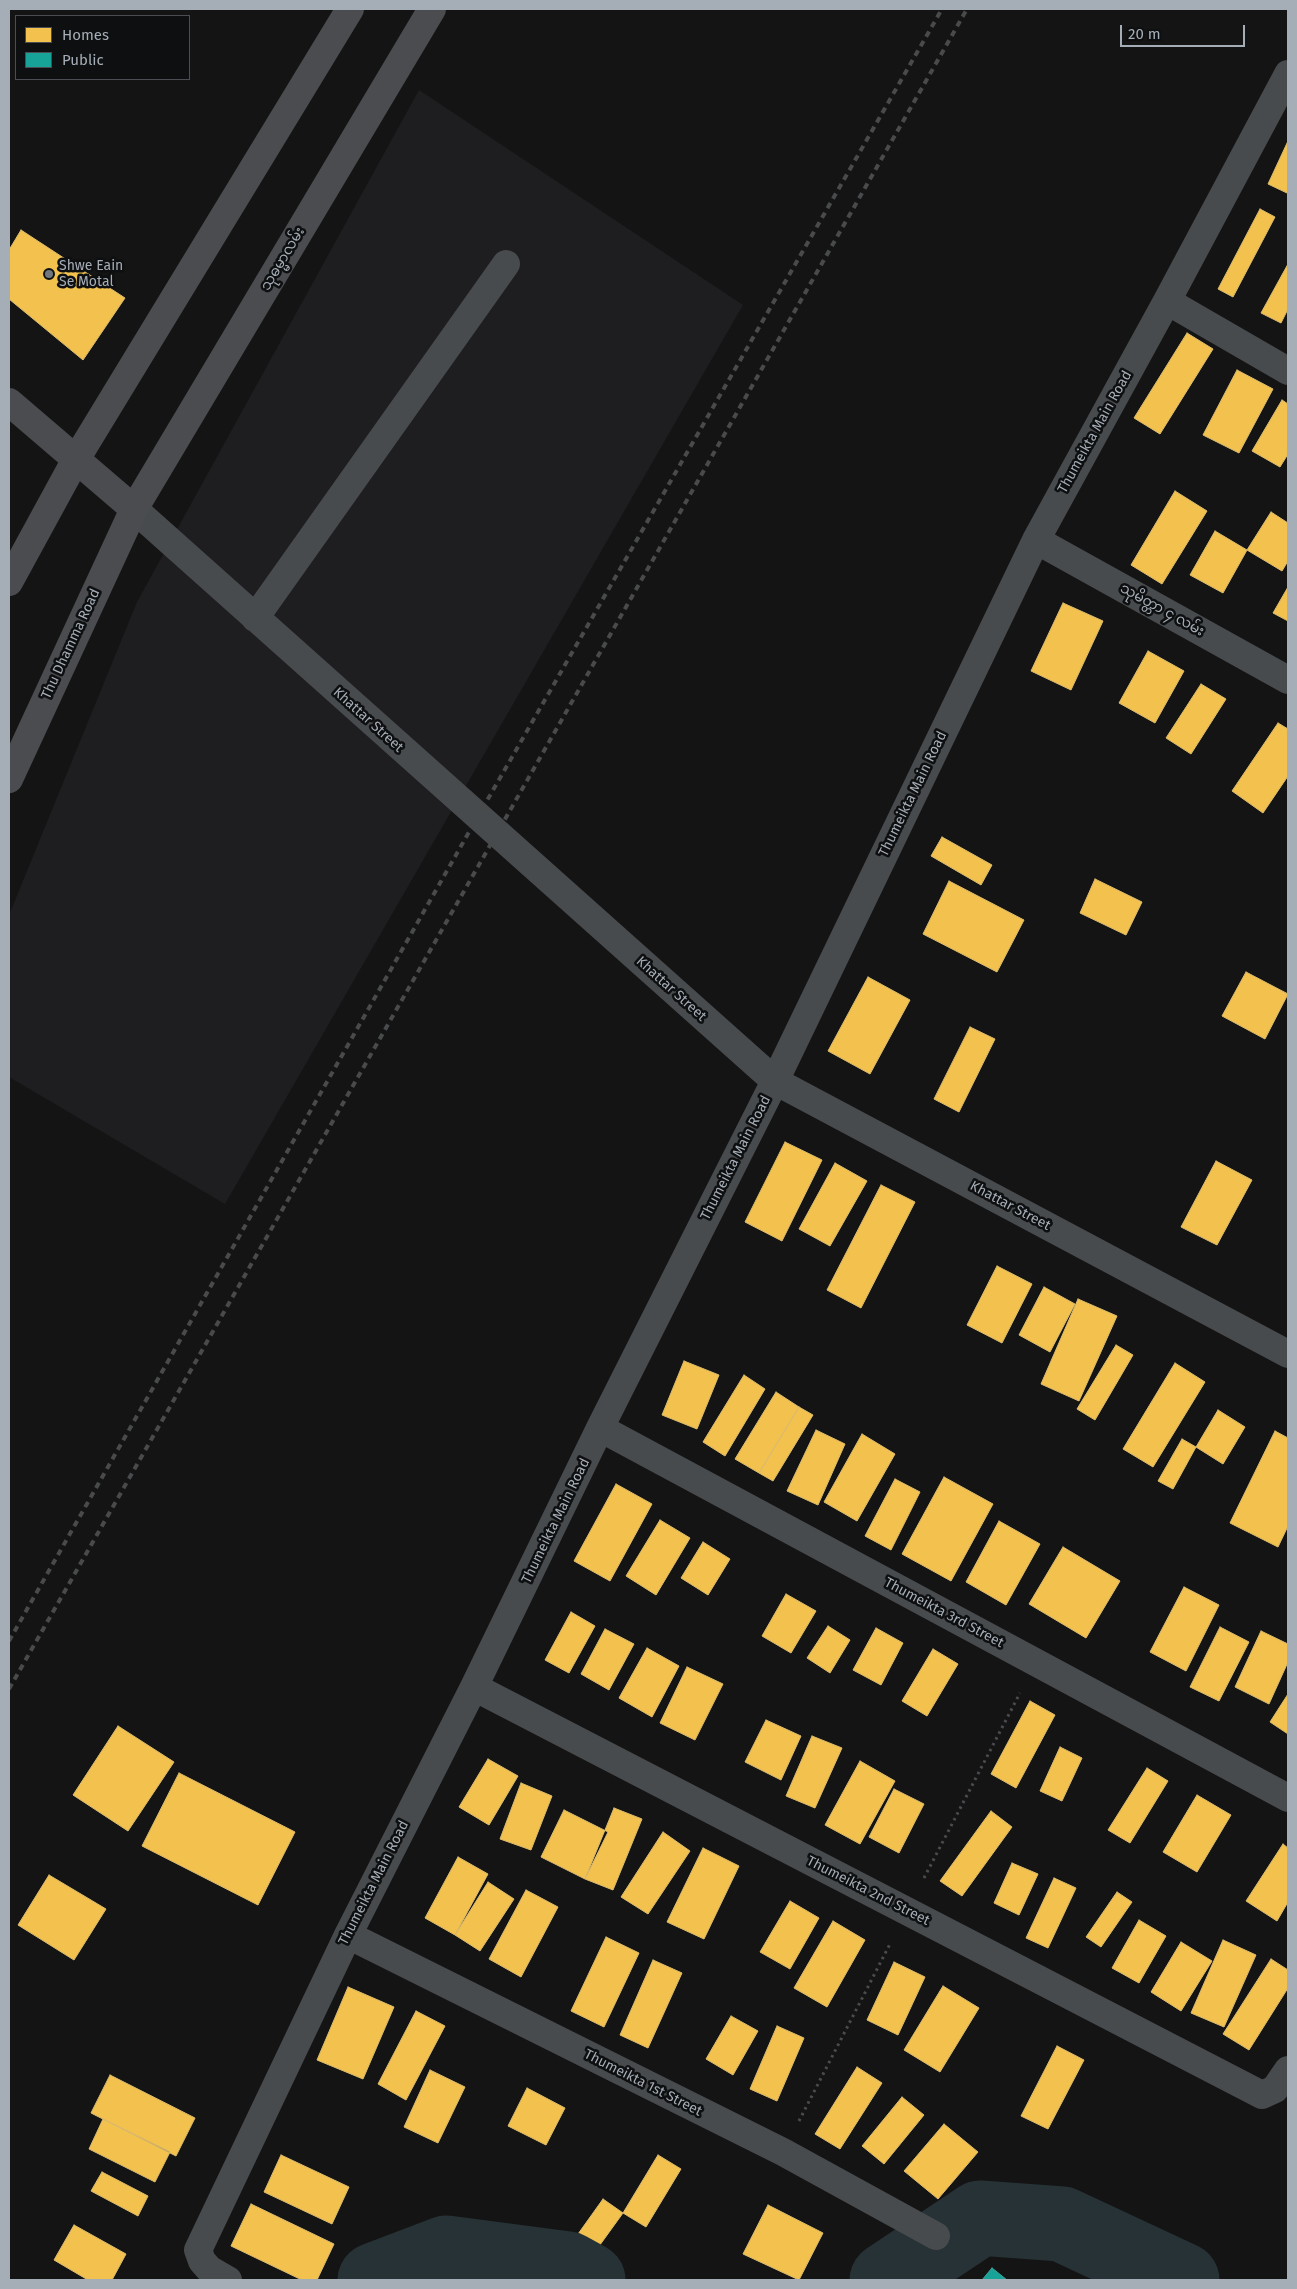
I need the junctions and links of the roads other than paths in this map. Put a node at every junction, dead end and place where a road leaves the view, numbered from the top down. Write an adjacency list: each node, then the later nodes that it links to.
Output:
1 (350, 9): 8 (main road)
2 (432, 9): 9 (main road, သုဓမ္မာလမ်း)
3 (1288, 74): 5 (street, Thumeikta Main Road)
4 (506, 264): 12 (street)
5 (1167, 301): 6 (street); 10 (street, Thumeikta Main Road)
6 (1288, 372)
7 (9, 402): 8 (main road)
8 (75, 461): 9 (main road); 11 (main road)
9 (134, 509): 12 (street, Khattar Street); 14 (main road, Thu Dhamma Road)
10 (1036, 540): 13 (street, သုမိတ္တာ ၄ လမ်း); 15 (street, Thumeikta Main Road)
11 (9, 582)
12 (255, 618): 15 (street, Khattar Street)
13 (1288, 680)
14 (9, 779)
15 (775, 1081): 16 (street, Khattar Street); 17 (street, Thumeikta Main Road)
16 (1288, 1354)
17 (600, 1428): 18 (street, Thumeikta Main Road); 19 (street, Thumeikta 3rd Street)
18 (474, 1687): 20 (street, Thumeikta Main Road); 21 (street, Thumeikta 2nd Street)
19 (1288, 1798)
20 (348, 1935): 22 (street, Thumeikta 1st Street); 23 (street, Thumeikta Main Road)
21 (1288, 2070)
22 (936, 2236)
23 (228, 2280)

